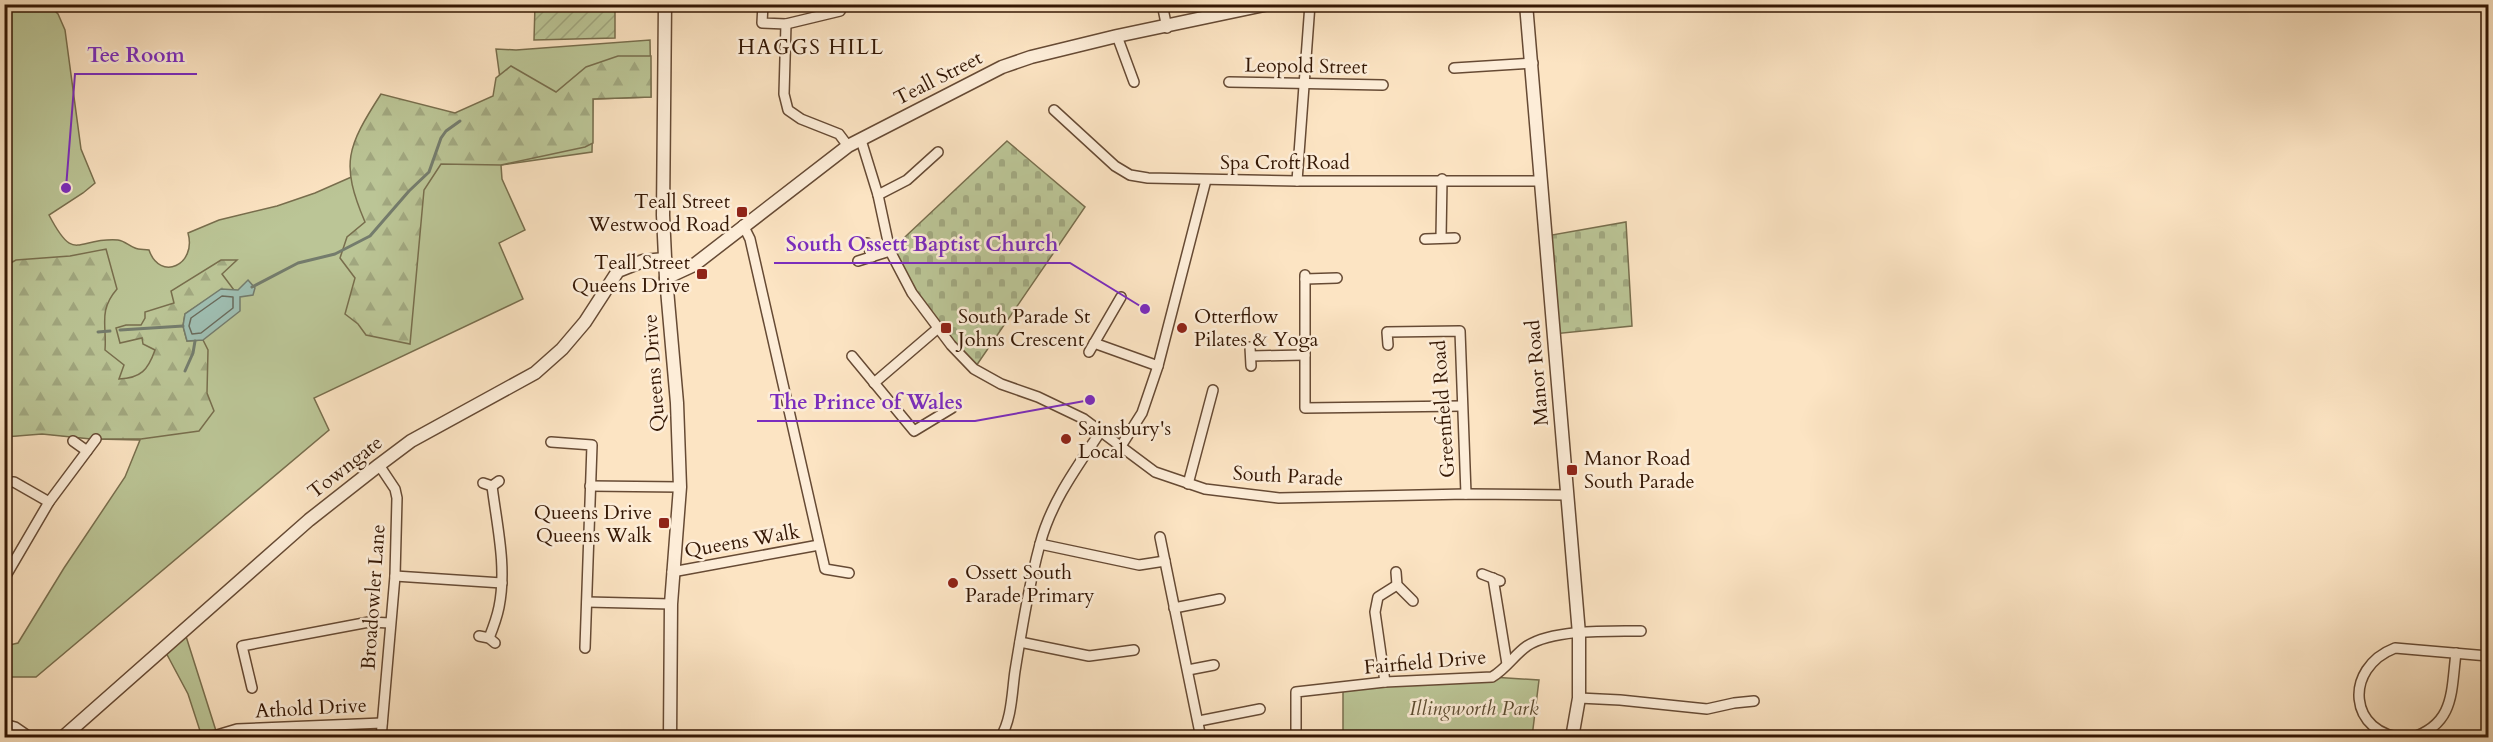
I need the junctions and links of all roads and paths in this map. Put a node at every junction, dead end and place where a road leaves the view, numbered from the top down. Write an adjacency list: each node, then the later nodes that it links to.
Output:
1 (664, 4): 34 (street, Queens Drive)
2 (763, 4): 9 (street)
3 (844, 4): 9 (street)
4 (1162, 4): 10 (street)
5 (1269, 4): 8 (street, Teall Street)
6 (1310, 4): 16 (street)
7 (1526, 4): 12 (street, Manor Road)
8 (1246, 7): 10 (street, Teall Street)
9 (786, 24): 20 (street)
10 (1167, 27): 11 (street, Teall Street)
11 (1117, 36): 14 (street); 19 (street, Teall Street)
12 (1533, 63): 13 (street); 25 (street, Manor Road)
13 (1454, 68)
14 (1120, 77)
15 (1229, 82): 16 (street, Leopold Street)
16 (1304, 83): 17 (street, Leopold Street); 24 (street)
17 (1383, 85)
18 (1054, 110): 23 (street, Spa Croft Road)
19 (861, 140): 20 (street, Teall Street); 26 (street, South Parade)
20 (848, 146): 27 (street, Teall Street)
21 (938, 152): 26 (street)
22 (1442, 179): 24 (street, Spa Croft Road); 25 (street, Spa Croft Road); 28 (street)
23 (1206, 180): 24 (street, Spa Croft Road); 44 (street)
24 (1297, 181)
25 (1540, 181): 62 (street, Manor Road)
26 (878, 195): 32 (street, South Parade)
27 (742, 225): 36 (street, Teall Street); 66 (street)
28 (1440, 238): 29 (street); 30 (street)
29 (1455, 238)
30 (1425, 239)
31 (867, 243): 33 (street)
32 (890, 250): 33 (street); 39 (street, South Parade)
33 (872, 257): 35 (street)
34 (665, 260): 36 (street, Queens Drive); 55 (street, Towngate)
35 (858, 261)
36 (666, 278): 60 (street, Queens Drive)
37 (1337, 278): 41 (street)
38 (1121, 297): 44 (street)
39 (937, 328): 45 (street); 49 (street, South Parade)
40 (1388, 345): 47 (street, Greenfield Road)
41 (1305, 355): 43 (street); 47 (street)
42 (852, 356): 45 (street)
43 (1251, 357)
44 (1158, 366): 53 (street)
45 (874, 383): 48 (street)
46 (1212, 390): 58 (street)
47 (1462, 406): 61 (street, Greenfield Road)
48 (952, 408)
49 (1101, 431): 53 (street, South Parade); 65 (street)
50 (96, 439): 54 (street)
51 (73, 441): 54 (street)
52 (551, 442): 59 (street)
53 (1120, 446): 58 (street, South Parade)
54 (87, 451): 63 (street)
55 (379, 465): 72 (street, Broadowler Lane); 103 (street, Towngate)
56 (4, 482): 63 (street)
57 (491, 483): 74 (street)
58 (1188, 484): 61 (street, South Parade)
59 (590, 486): 60 (street); 77 (street)
60 (680, 487): 68 (street, Queens Drive)
61 (1466, 494): 62 (street, South Parade)
62 (1568, 495): 83 (street, Manor Road)
63 (49, 502): 73 (street)
64 (1160, 537): 67 (street)
65 (1040, 544): 67 (street); 85 (street)
66 (819, 545): 68 (street, Queens Walk); 70 (street)
67 (1165, 561): 80 (street)
68 (672, 572): 79 (street, Queens Drive)
69 (1396, 572): 75 (street)
70 (849, 573)
71 (1482, 574): 90 (street)
72 (395, 576): 74 (street); 81 (street, Broadowler Lane)
73 (4, 579)
74 (502, 583): 84 (street)
75 (1398, 585): 78 (street); 93 (street)
76 (1220, 599): 80 (street)
77 (587, 602): 79 (street); 86 (street)
78 (1413, 602)
79 (670, 604): 106 (street, Queens Drive)
80 (1174, 608): 92 (street)
81 (390, 623): 94 (street); 99 (street, Broadowler Lane)
82 (1641, 631): 83 (street, Fairfield Drive)
83 (1579, 634): 90 (street, Fairfield Drive); 95 (street, Manor Road)
84 (488, 639)
85 (1020, 642): 87 (street); 101 (street)
86 (585, 648)
87 (1134, 650)
88 (2456, 653): 89 (street); 110 (street); 111 (street)
89 (2488, 656)
90 (1507, 664): 93 (street, Fairfield Drive)
91 (1214, 665): 92 (street)
92 (1188, 670): 98 (street)
93 (1385, 682): 108 (street, Fairfield Drive)
94 (252, 688)
95 (1579, 698): 96 (street); 109 (street, Manor Road)
96 (1754, 701)
97 (1260, 709): 98 (street)
98 (1199, 721): 107 (street)
99 (382, 723): 104 (street, Athold Drive); 105 (street, Broadowler Lane)
100 (4, 724): 102 (street)
101 (1005, 737)
102 (31, 738)
103 (62, 738)
104 (207, 738)
105 (381, 738)
106 (670, 738)
107 (1202, 738)
108 (1296, 738)
109 (1572, 738)
110 (2406, 738)
111 (2410, 738)

